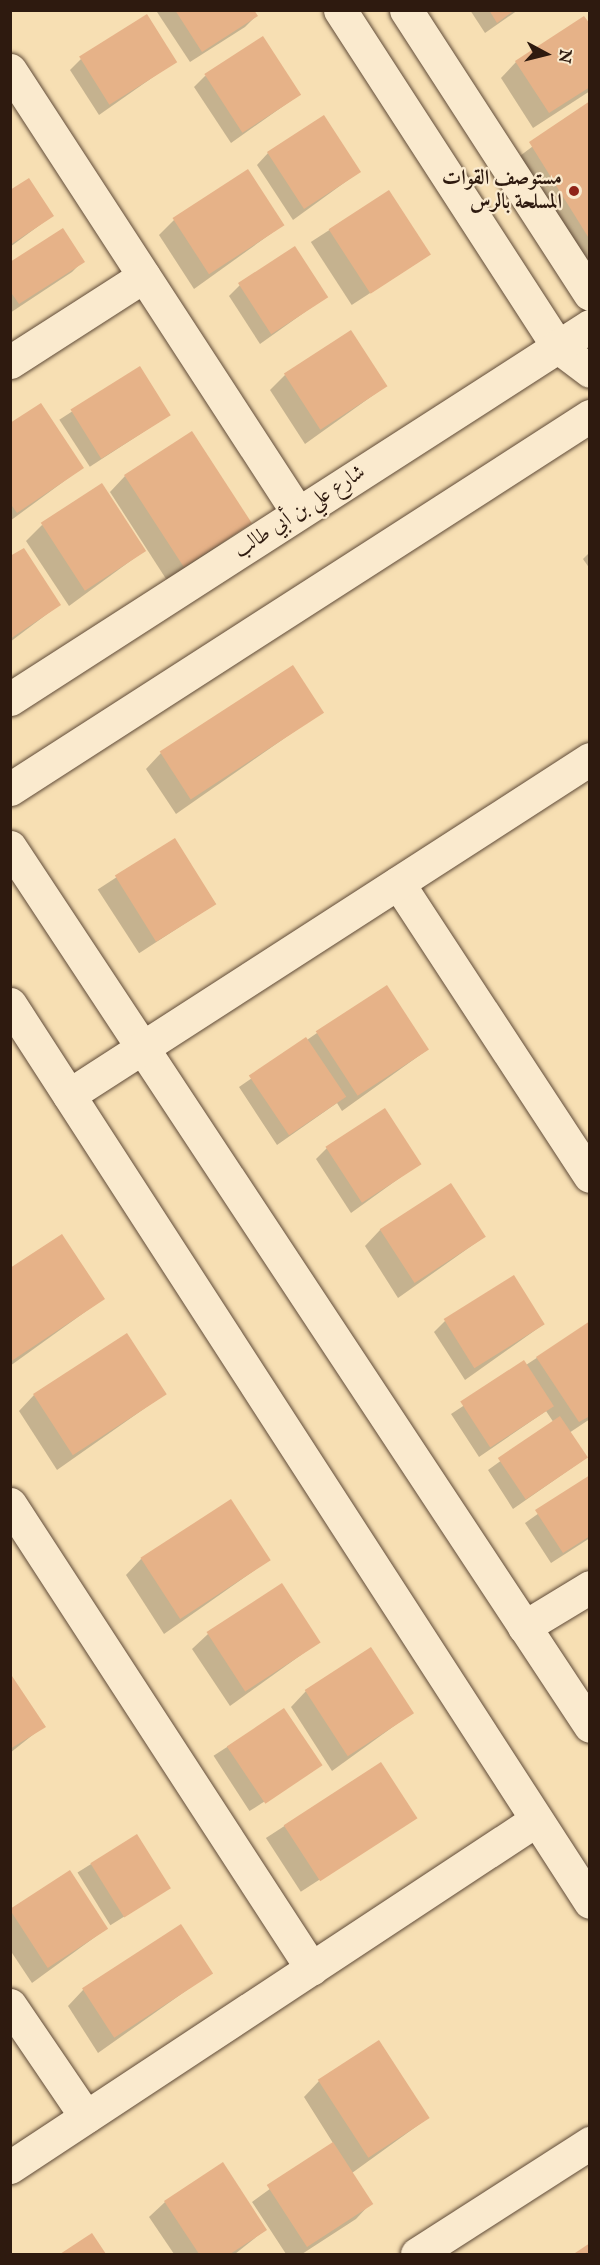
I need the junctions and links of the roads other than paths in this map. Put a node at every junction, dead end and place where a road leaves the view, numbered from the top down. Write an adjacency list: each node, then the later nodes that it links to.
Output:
1 (340, 10): 7 (street)
2 (406, 10): 5 (street)
3 (10, 70): 4 (street)
4 (144, 276): 8 (street); 11 (street)
5 (590, 294)
6 (590, 326): 7 (street, شارع علي بن أبي طالب)
7 (557, 346): 9 (street); 11 (street, شارع علي بن أبي طالب)
8 (10, 362)
9 (590, 371)
10 (590, 416): 14 (street)
11 (298, 513): 12 (street, شارع علي بن أبي طالب)
12 (10, 699)
13 (590, 759): 16 (street)
14 (10, 789)
15 (10, 847): 18 (street)
16 (398, 883): 18 (street); 20 (street)
17 (10, 1004): 19 (street)
18 (143, 1048): 19 (street); 23 (street)
19 (69, 1095): 25 (street)
20 (590, 1176)
21 (10, 1504): 27 (street)
22 (590, 1587): 23 (street)
23 (524, 1628): 24 (street)
24 (590, 1726)
25 (536, 1820): 26 (street); 27 (street)
26 (590, 1902)
27 (312, 1969): 29 (street)
28 (10, 2005): 29 (street)
29 (86, 2117): 31 (street)
30 (590, 2143): 32 (street)
31 (10, 2167)
32 (417, 2254)

